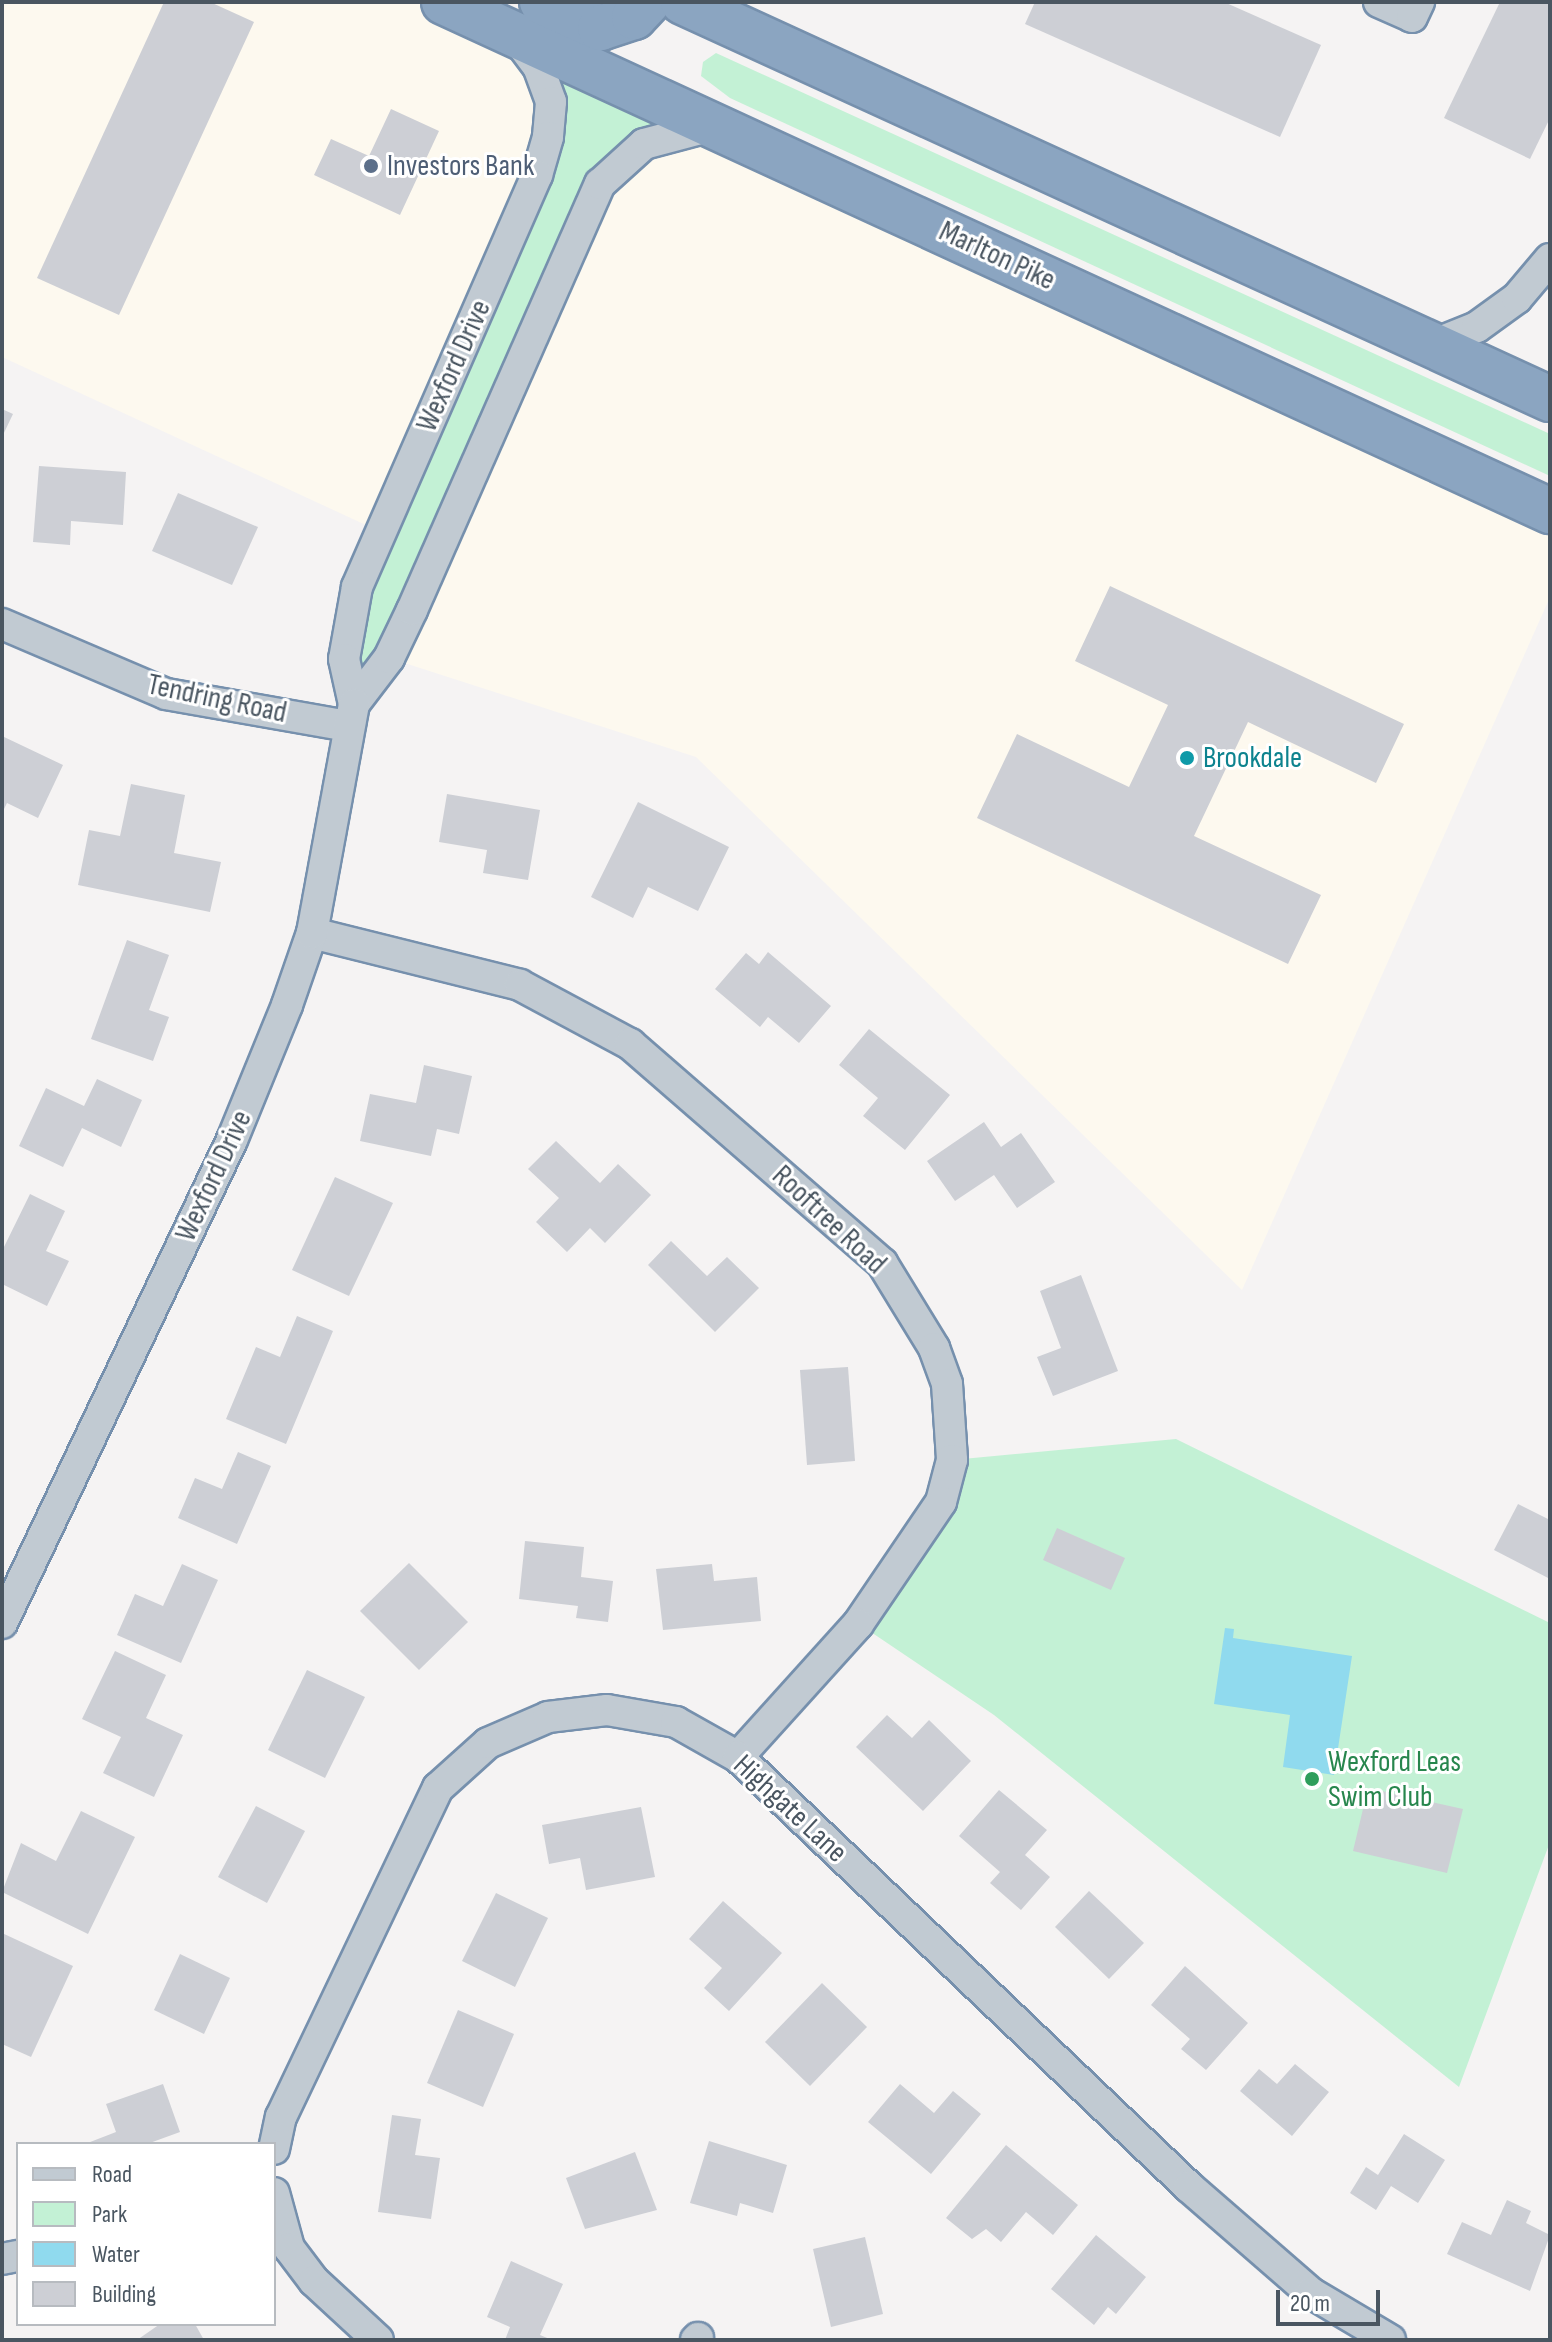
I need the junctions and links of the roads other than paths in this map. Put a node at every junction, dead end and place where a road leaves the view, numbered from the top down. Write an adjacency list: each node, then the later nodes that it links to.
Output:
1 (444, 2): 7 (highway, Marlton Pike)
2 (542, 2): 3 (highway)
3 (648, 2)
4 (683, 2): 10 (highway)
5 (1379, 2): 6 (street)
6 (1419, 2)
7 (514, 35): 8 (highway, Marlton Pike); 14 (street, Wexford Drive)
8 (712, 126): 12 (highway, Marlton Pike); 14 (street, Wexford Drive)
9 (1550, 259): 10 (street)
10 (1432, 345): 11 (highway)
11 (1550, 399)
12 (1550, 511)
13 (2, 624): 14 (street, Tendring Road)
14 (351, 715): 15 (street, Wexford Drive)
15 (312, 933): 16 (street, Wexford Drive); 17 (street, Rooftree Road)
16 (2, 1623)
17 (738, 1757): 18 (street, Highgate Lane); 21 (street, Highgate Lane)
18 (276, 2142)
19 (276, 2215): 20 (street)
20 (378, 2340)
21 (1390, 2340)

